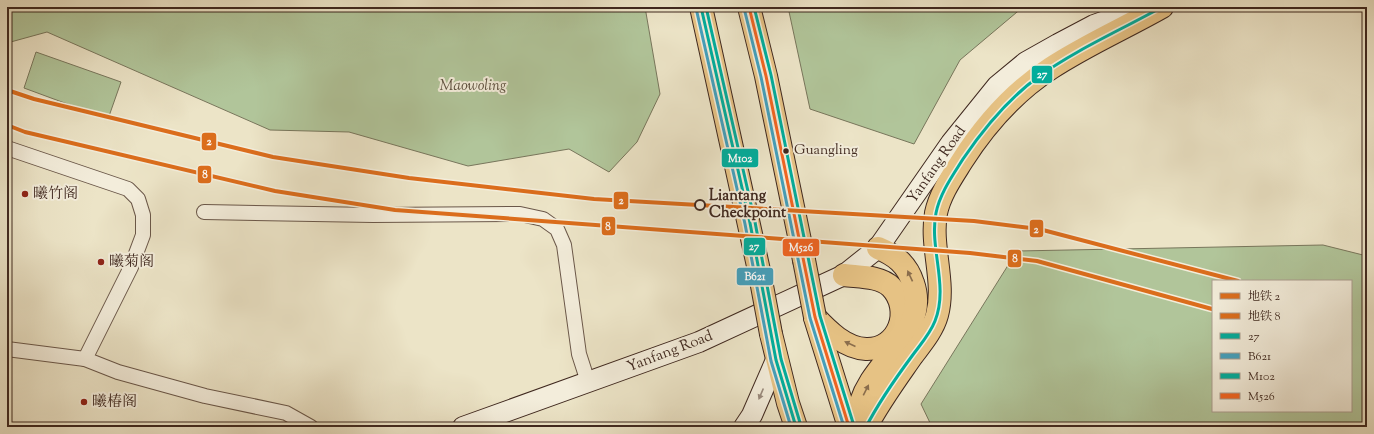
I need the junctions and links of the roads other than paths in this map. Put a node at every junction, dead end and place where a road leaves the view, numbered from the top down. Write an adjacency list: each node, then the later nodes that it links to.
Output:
1 (701, 7): 12 (highway, bridge)
2 (749, 7): 9 (highway, bridge)
3 (1145, 7): 7 (main road, Yanfang Road)
4 (1162, 7): 20 (highway)
5 (7, 148): 11 (street)
6 (204, 212): 13 (street)
7 (878, 248): 8 (main road, Yanfang Road); 19 (highway, one-way to 7)
8 (844, 275): 9 (highway, one-way to 9); 13 (main road, Yanfang Road)
9 (815, 317): 18 (highway)
10 (7, 349): 11 (street)
11 (85, 359): 14 (street)
12 (776, 360): 16 (main road, one-way to 16); 17 (highway)
13 (588, 382): 15 (main road, Yanfang Road)
14 (311, 427)
15 (462, 427)
16 (744, 427)
17 (796, 427)
18 (849, 427)
19 (856, 427)
20 (866, 427)

